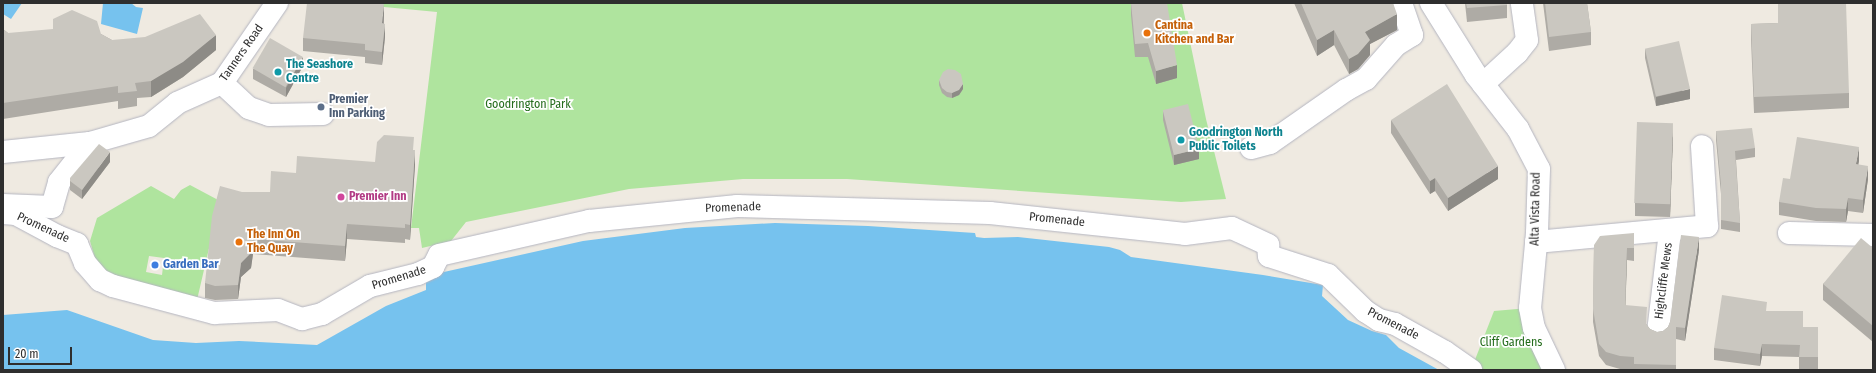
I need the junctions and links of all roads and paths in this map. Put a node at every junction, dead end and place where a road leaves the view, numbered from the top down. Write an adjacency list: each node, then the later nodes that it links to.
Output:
1 (278, 3): 5 (street, Tanners Road)
2 (1401, 3): 10 (street)
3 (1431, 3): 6 (street, Alta Vista Road)
4 (1522, 3): 6 (street)
5 (222, 83): 7 (street); 8 (street, Tanners Road)
6 (1483, 84): 17 (street, Alta Vista Road)
7 (323, 114)
8 (90, 143): 11 (street, Tanners Road); 12 (street)
9 (1702, 146): 14 (street, Highcliffe Mews)
10 (1251, 148)
11 (3, 152)
12 (3, 205)
13 (3, 213): 19 (street, Promenade)
14 (1670, 231): 17 (street, Highcliffe Mews); 18 (street, Highcliffe Mews)
15 (1789, 233): 16 (street)
16 (1873, 235)
17 (1536, 242): 20 (street, Alta Vista Road)
18 (1658, 332)
19 (1471, 370)
20 (1554, 370)

